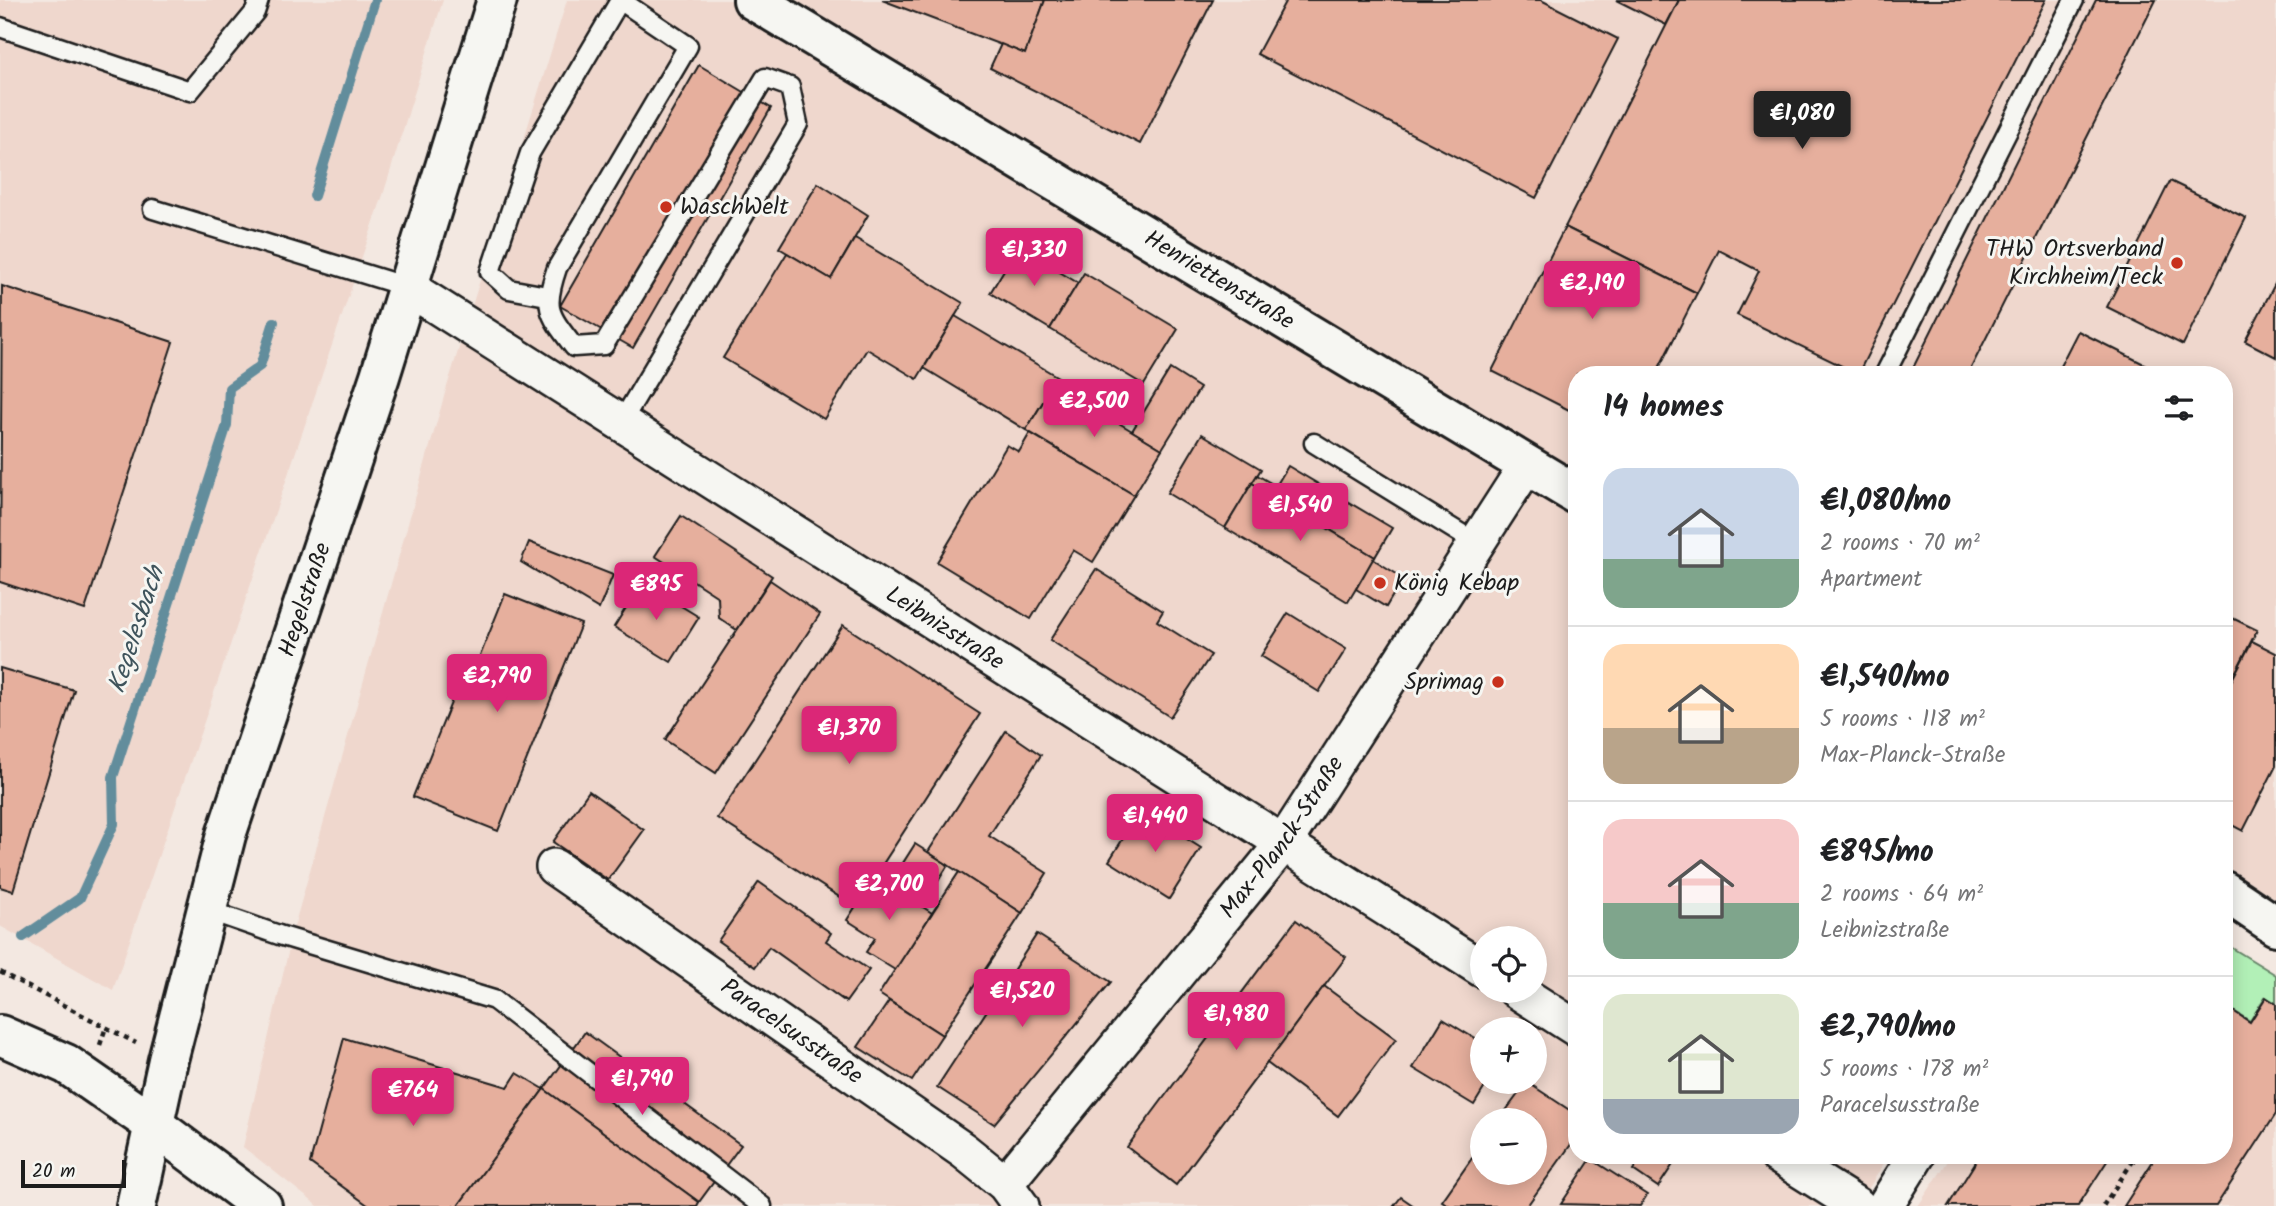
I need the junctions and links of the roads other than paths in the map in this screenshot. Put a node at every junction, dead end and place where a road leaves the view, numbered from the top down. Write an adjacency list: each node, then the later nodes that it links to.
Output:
1 (259, 0): 6 (lane)
2 (498, 0): 8 (main road, Hegelstraße)
3 (753, 0): 13 (main road, Henriettenstraße)
4 (2074, 0): 10 (lane)
5 (619, 1): 9 (lane); 9 (lane)
6 (0, 27)
7 (153, 209): 8 (lane)
8 (407, 287): 11 (street, Leibnizstraße); 19 (main road, Hegelstraße)
9 (547, 296): 11 (lane)
10 (1889, 366)
11 (621, 423): 16 (street, Leibnizstraße)
12 (1314, 443): 15 (lane)
13 (1527, 465): 14 (main road, Henriettenstraße); 15 (street, Max-Planck-Straße)
14 (1568, 490)
15 (1476, 543): 16 (street, Max-Planck-Straße)
16 (1283, 844): 21 (street, Leibnizstraße); 28 (street, Max-Planck-Straße)
17 (554, 867): 28 (street, Paracelsusstraße)
18 (2233, 897): 20 (main road)
19 (207, 910): 25 (main road, Hegelstraße); 31 (lane)
20 (2276, 926)
21 (1470, 962)
22 (1536, 1003): 23 (street)
23 (1568, 1023)
24 (0, 1035): 25 (main road)
25 (154, 1125): 29 (main road, Hegelstraße); 30 (main road)
26 (1791, 1164): 32 (street)
27 (1911, 1164): 33 (street)
28 (1013, 1195)
29 (136, 1206)
30 (262, 1206)
31 (762, 1206)
32 (1858, 1206)
33 (1885, 1206)

